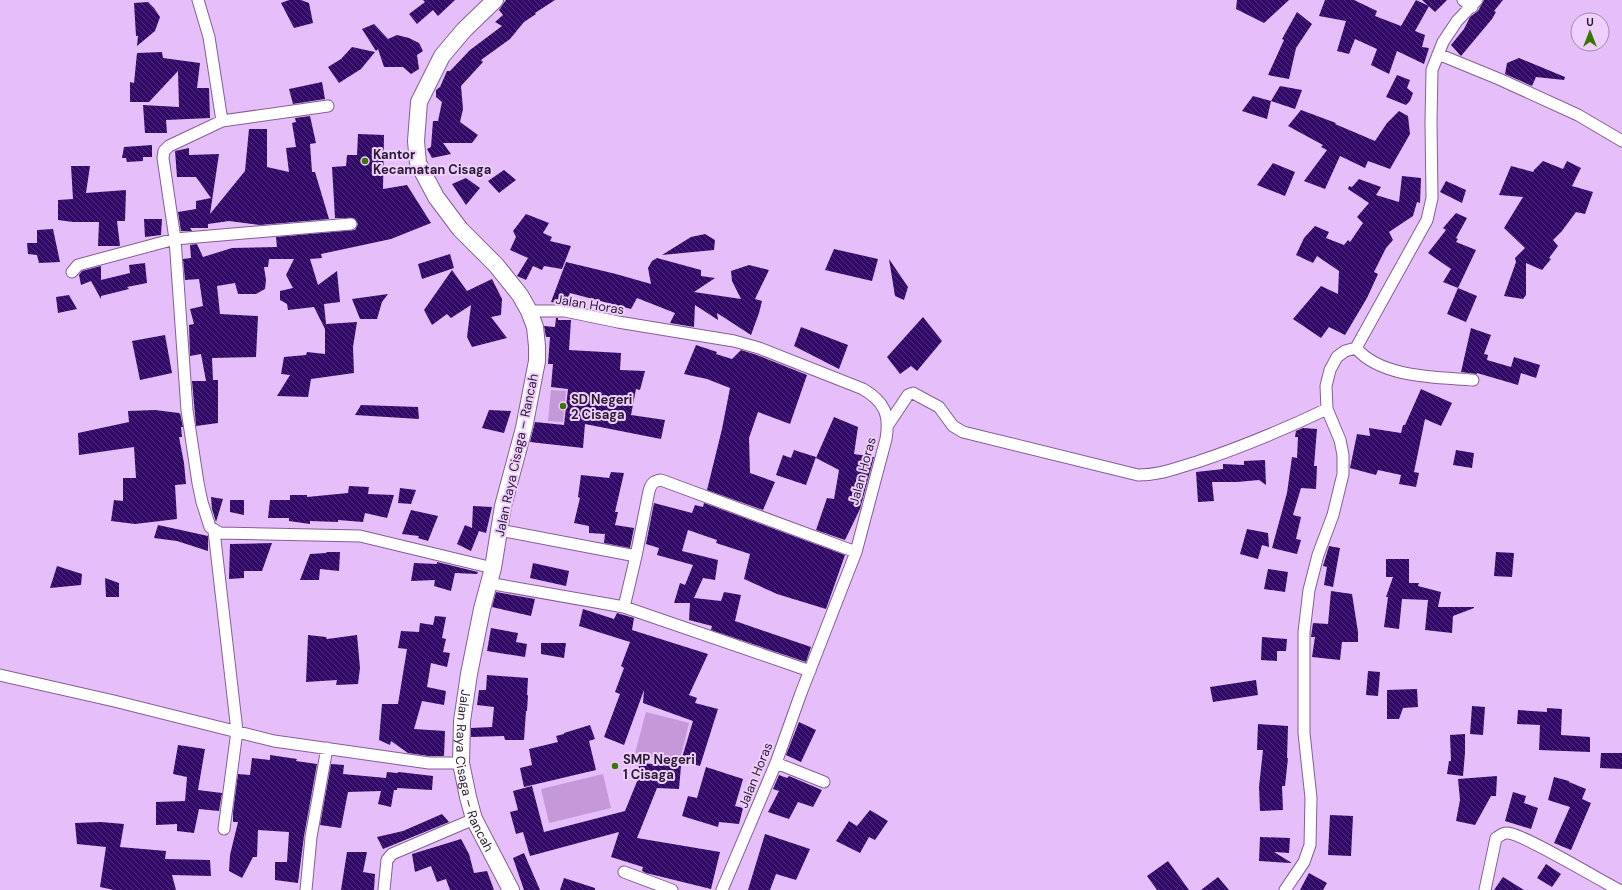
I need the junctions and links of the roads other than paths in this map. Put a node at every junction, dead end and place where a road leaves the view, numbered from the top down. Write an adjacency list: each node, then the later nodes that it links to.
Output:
1 (198, 0): 6 (street)
2 (495, 0): 11 (main road, Jalan Raya Cisaga – Rancah)
3 (1470, 2): 4 (street)
4 (1438, 54): 7 (street); 12 (street)
5 (328, 106): 6 (street)
6 (222, 121): 9 (street)
7 (1622, 141)
8 (351, 224): 9 (street)
9 (175, 239): 10 (street); 17 (street)
10 (72, 272)
11 (529, 311): 15 (street, Jalan Horas); 16 (main road, Jalan Raya Cisaga – Rancah)
12 (1356, 348): 13 (street); 14 (street)
13 (1473, 380)
14 (1327, 409): 15 (street); 38 (street)
15 (888, 425): 18 (street, Jalan Horas)
16 (499, 530): 19 (street); 20 (main road, Jalan Raya Cisaga – Rancah)
17 (214, 531): 20 (street); 25 (street)
18 (856, 552): 19 (street); 23 (street, Jalan Horas)
19 (636, 556): 22 (street)
20 (493, 568): 21 (main road, Jalan Raya Cisaga – Rancah)
21 (488, 583): 22 (street); 27 (main road, Jalan Raya Cisaga – Rancah)
22 (624, 607): 23 (street)
23 (810, 671): 28 (street, Jalan Horas)
24 (0, 676): 25 (street)
25 (237, 732): 26 (street); 31 (street)
26 (327, 748): 27 (street); 33 (street)
27 (461, 764): 30 (main road, Jalan Raya Cisaga – Rancah)
28 (776, 764): 29 (street); 37 (street, Jalan Horas)
29 (824, 782)
30 (474, 819): 34 (street); 35 (main road, Jalan Raya Cisaga – Rancah)
31 (224, 829)
32 (624, 872): 36 (street)
33 (306, 890)
34 (384, 890)
35 (511, 890)
36 (672, 890)
37 (722, 890)
38 (1285, 890)
39 (1486, 890): 40 (street)
40 (1619, 890)

